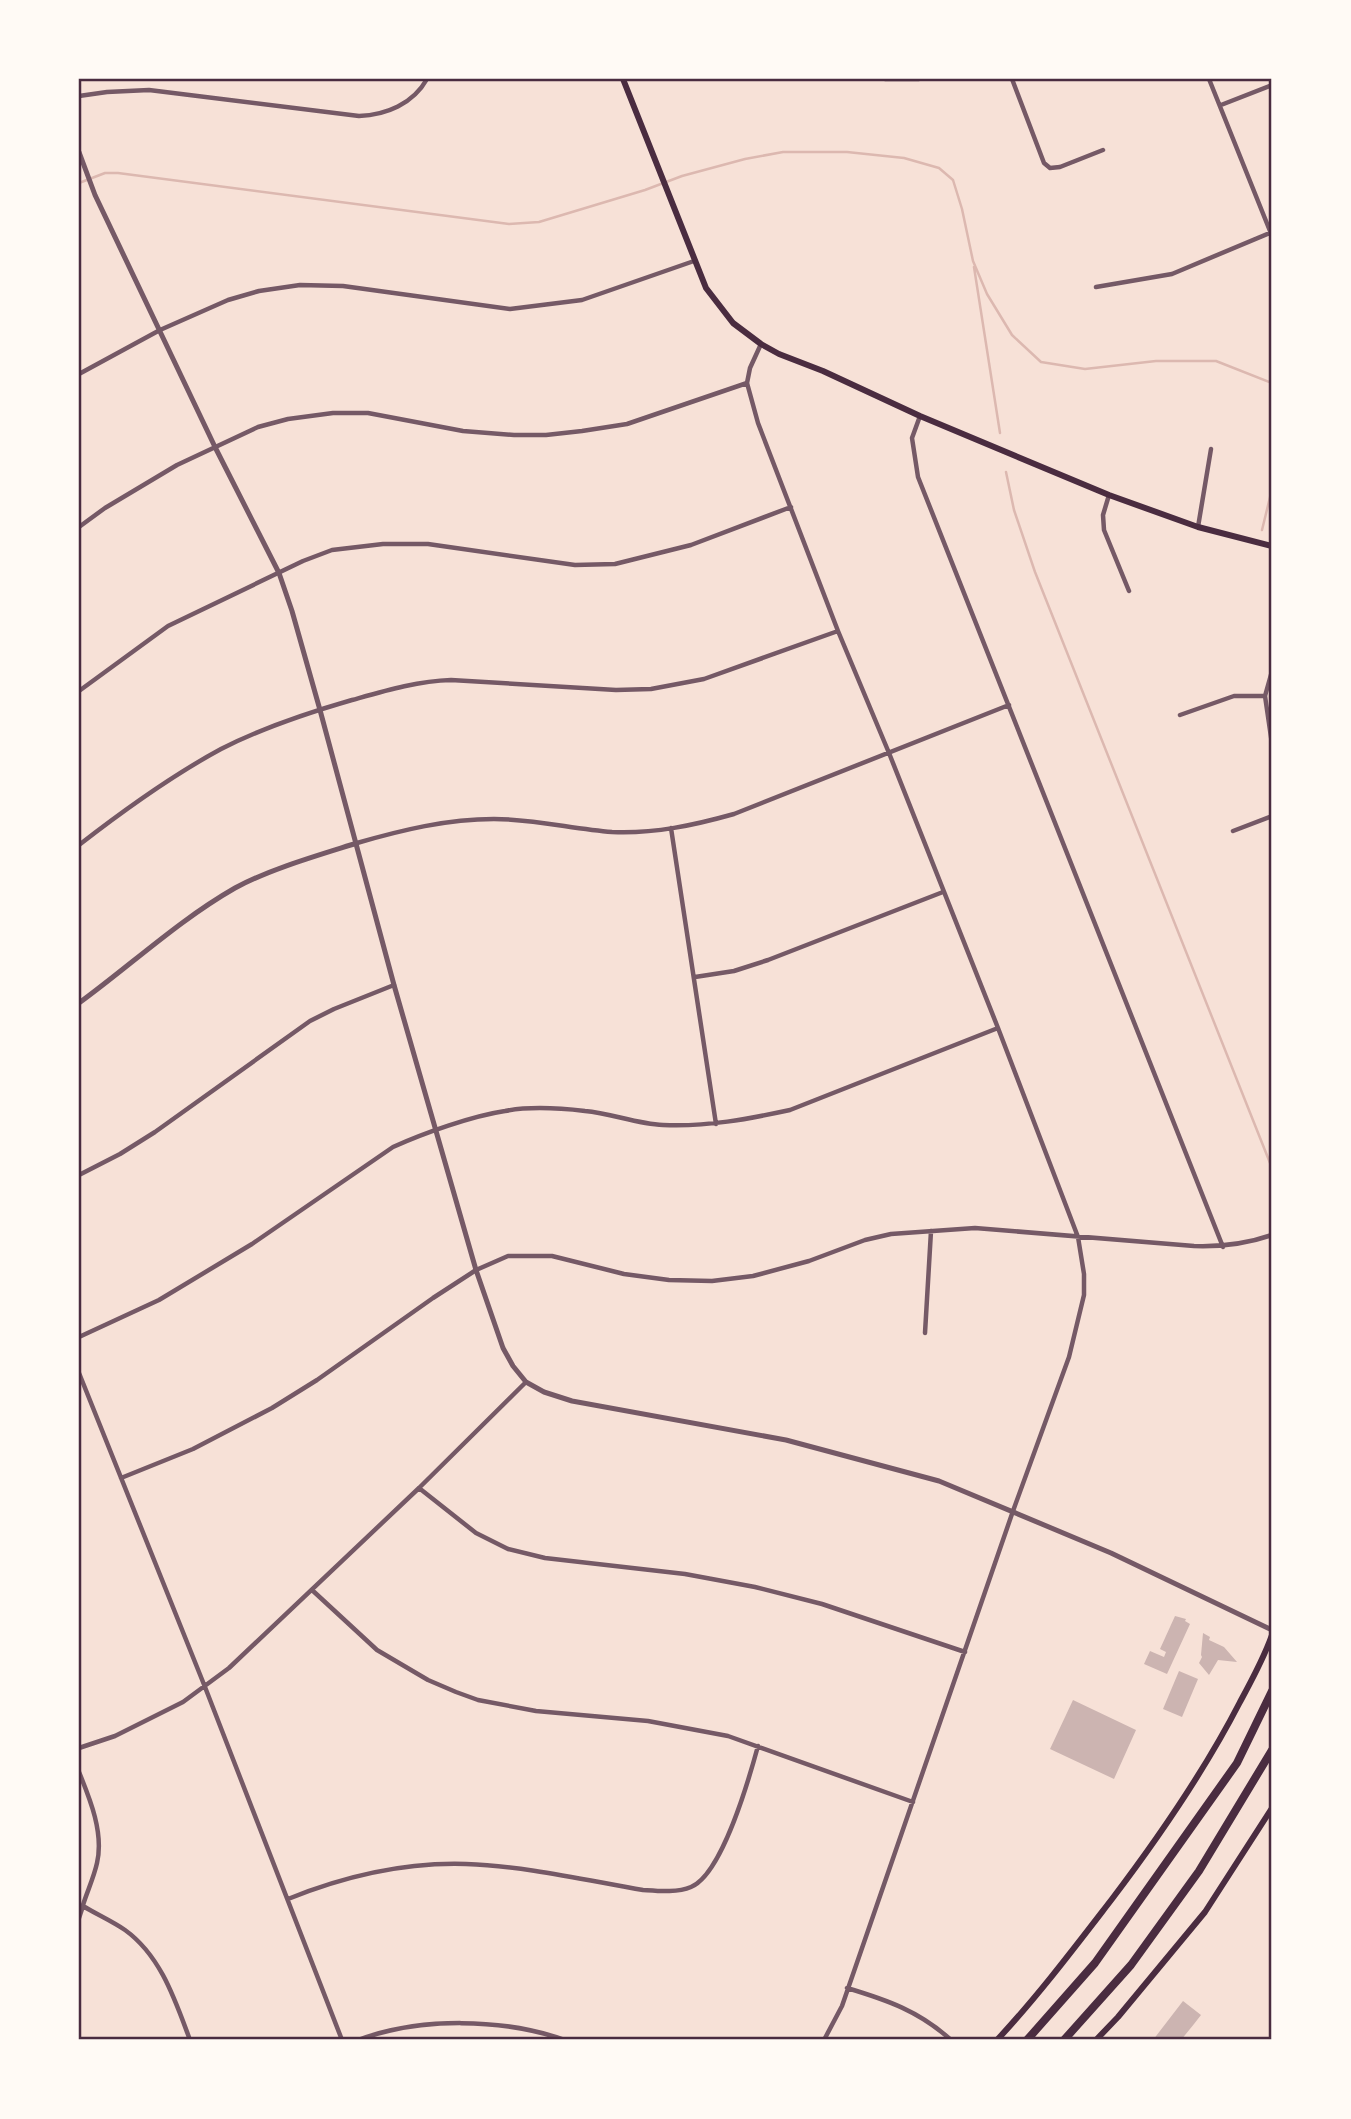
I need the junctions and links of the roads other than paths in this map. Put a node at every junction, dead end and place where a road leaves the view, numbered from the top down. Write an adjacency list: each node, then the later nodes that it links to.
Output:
1 (426, 79): 8 (street)
2 (623, 79): 13 (main road)
3 (885, 79): 4 (street)
4 (919, 79)
5 (1012, 79): 10 (street)
6 (1209, 79): 9 (street)
7 (1272, 85): 9 (street)
8 (79, 96)
9 (1221, 105): 12 (street)
10 (1103, 150)
11 (79, 152): 15 (street)
12 (1272, 233): 14 (street)
13 (694, 261): 15 (street); 16 (main road)
14 (1096, 287)
15 (160, 330): 17 (street); 20 (street)
16 (761, 344): 18 (street); 19 (main road)
17 (79, 374)
18 (747, 383): 20 (street); 23 (street)
19 (919, 416): 22 (main road); 33 (street)
20 (215, 447): 24 (street); 27 (street)
21 (1211, 449): 25 (street)
22 (1109, 495): 25 (main road); 28 (street)
23 (791, 507): 27 (street); 29 (street)
24 (79, 527)
25 (1198, 527): 26 (main road)
26 (1272, 546)
27 (279, 573): 31 (street); 34 (street)
28 (1129, 591)
29 (838, 631): 34 (street); 37 (street)
30 (1272, 671): 32 (street)
31 (79, 691)
32 (1265, 696): 35 (street); 36 (street)
33 (1009, 705): 37 (street); 54 (street)
34 (320, 710): 41 (street); 42 (street)
35 (1180, 715)
36 (1272, 744)
37 (889, 753): 39 (street); 43 (street)
38 (1272, 816): 40 (street)
39 (671, 828): 41 (street); 44 (street)
40 (1233, 831)
41 (357, 843): 45 (street); 46 (street)
42 (79, 845)
43 (943, 892): 44 (street); 47 (street)
44 (695, 977): 48 (street)
45 (394, 985): 49 (street); 50 (street)
46 (79, 1003)
47 (998, 1028): 48 (street); 53 (street)
48 (716, 1124): 49 (street)
49 (436, 1130): 55 (street); 57 (street)
50 (79, 1175)
51 (931, 1231): 53 (street); 55 (street); 56 (street)
52 (1272, 1235): 54 (street)
53 (1078, 1237): 54 (street); 62 (street)
54 (1223, 1247)
55 (476, 1270): 59 (street); 60 (street)
56 (925, 1333)
57 (79, 1337)
58 (79, 1373): 60 (street)
59 (526, 1382): 61 (street); 62 (street)
60 (121, 1478): 66 (street)
61 (419, 1488): 63 (street); 65 (street)
62 (1013, 1511): 64 (street); 65 (street)
63 (312, 1590): 66 (street); 68 (street)
64 (1272, 1633): 84 (main road)
65 (965, 1652): 72 (street)
66 (205, 1687): 69 (street); 74 (street)
67 (1272, 1691): 85 (highway)
68 (758, 1746): 72 (street); 74 (street)
69 (79, 1748)
70 (1272, 1750): 86 (highway)
71 (79, 1772): 75 (street)
72 (913, 1802): 77 (street)
73 (1272, 1808): 87 (main road)
74 (288, 1899): 79 (street)
75 (83, 1906): 76 (street); 78 (street)
76 (79, 1918)
77 (848, 1988): 82 (street); 83 (street)
78 (190, 2040)
79 (342, 2040)
80 (358, 2040): 81 (street)
81 (565, 2040)
82 (824, 2040)
83 (951, 2040)
84 (997, 2040)
85 (1027, 2040)
86 (1064, 2040)
87 (1096, 2040)

